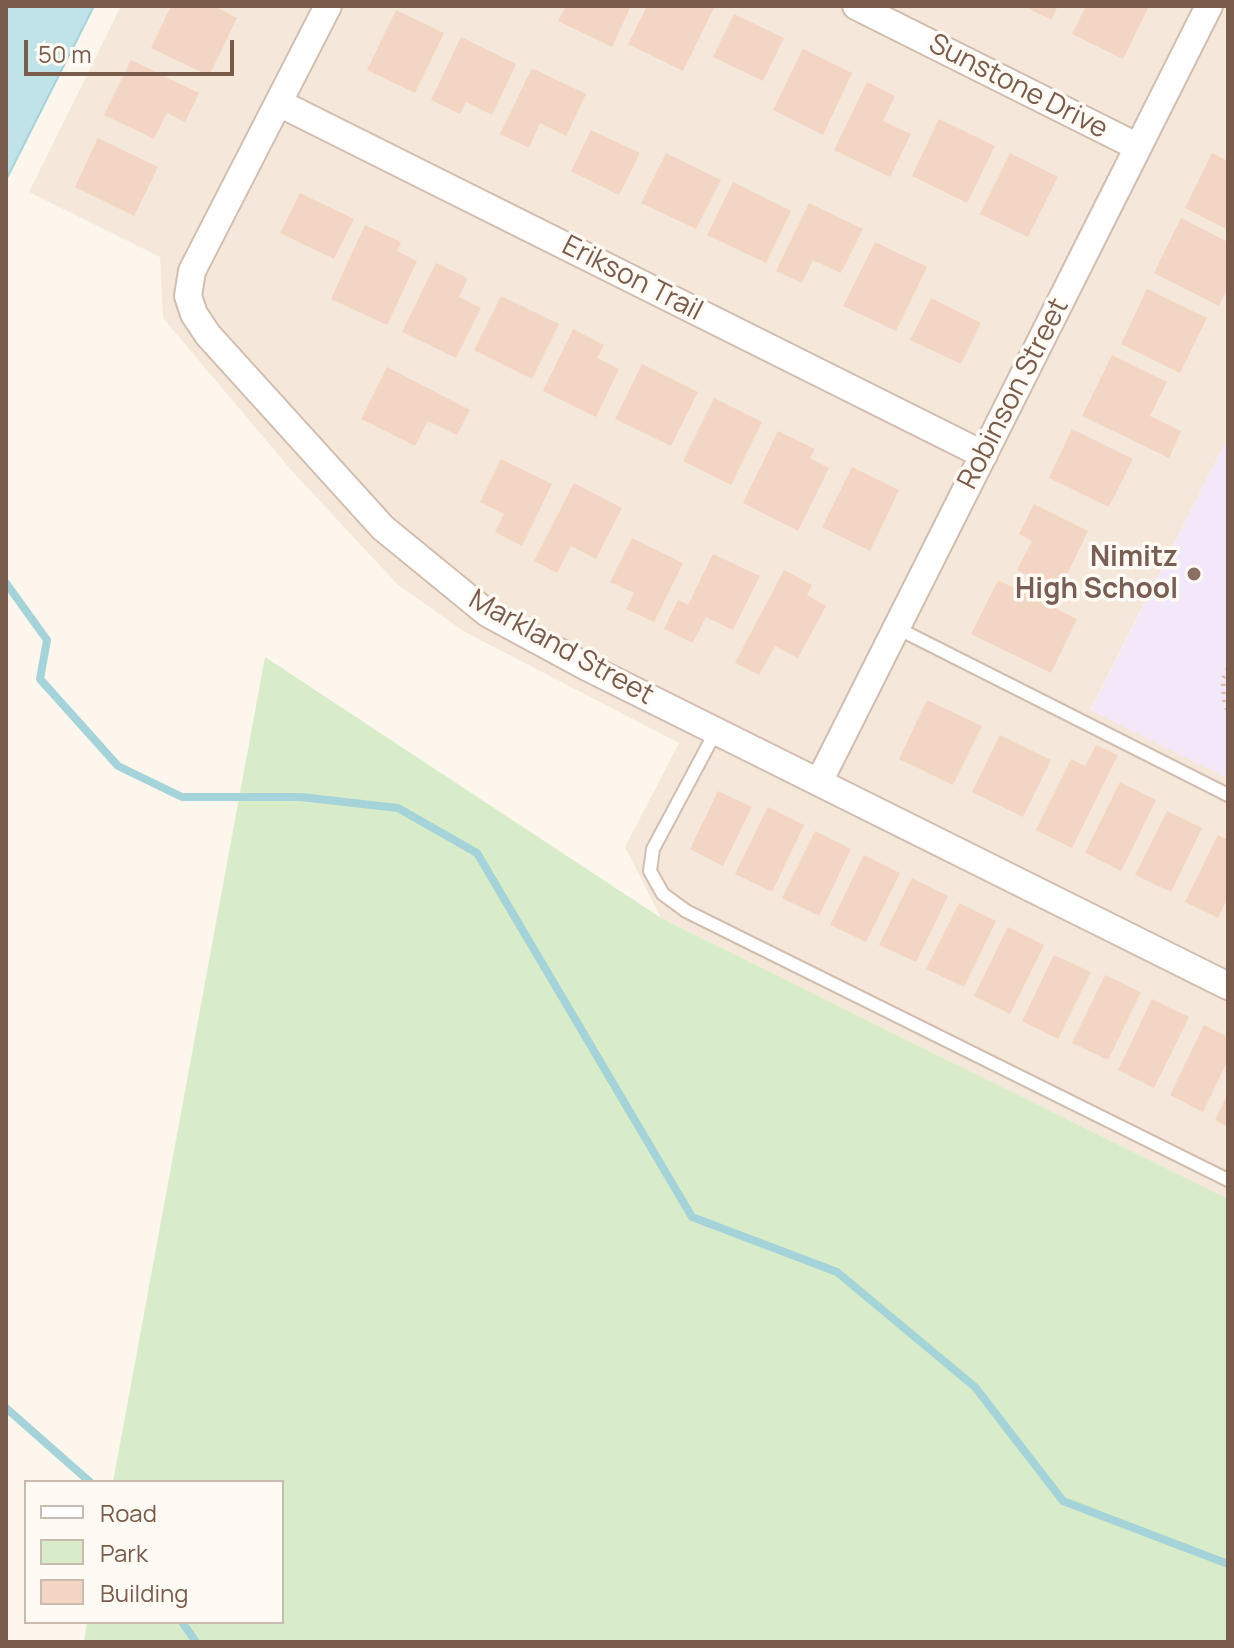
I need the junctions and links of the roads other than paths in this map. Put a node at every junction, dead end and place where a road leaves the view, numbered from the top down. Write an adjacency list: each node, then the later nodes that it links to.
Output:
1 (328, 6): 4 (street, Markland Street)
2 (856, 6): 5 (street, Sunstone Drive)
3 (1209, 6): 5 (street, Robinson Street)
4 (279, 103): 6 (street, Erikson Trail); 8 (street, Markland Street)
5 (1138, 147): 6 (street, Robinson Street)
6 (984, 455): 7 (street, Robinson Street)
7 (897, 628): 9 (street, Robinson Street); 10 (lane)
8 (716, 731): 9 (street, Markland Street); 12 (lane)
9 (819, 782): 11 (street, Markland Street)
10 (1228, 795)
11 (1228, 986)
12 (1228, 1180)

